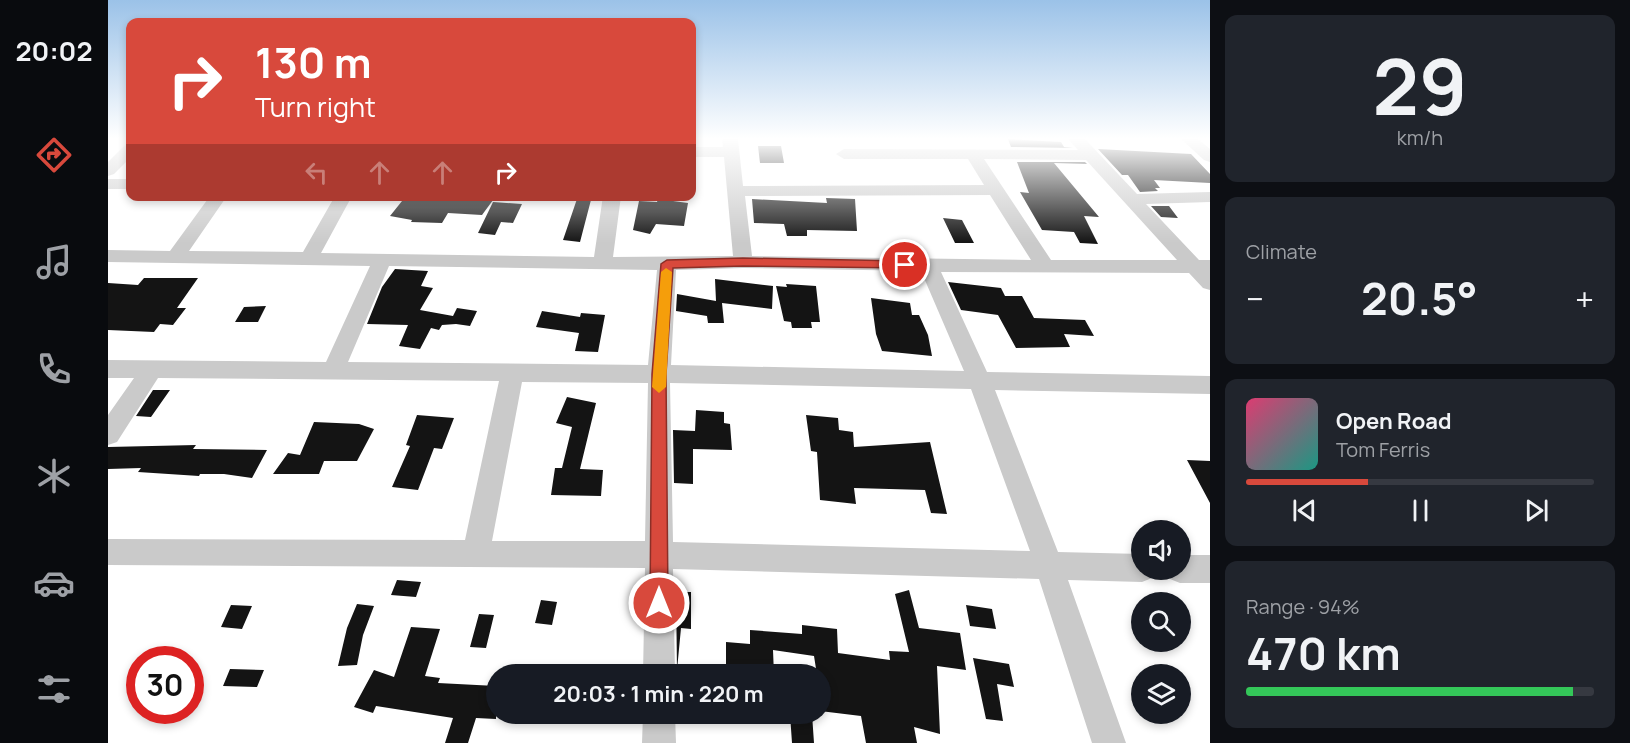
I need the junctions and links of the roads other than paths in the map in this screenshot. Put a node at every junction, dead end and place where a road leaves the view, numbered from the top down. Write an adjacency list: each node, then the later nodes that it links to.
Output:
1 (733, 174): 8 (street)
2 (849, 174): 9 (street)
3 (985, 174): 7 (street)
4 (1107, 174): 11 (street)
5 (108, 184): 6 (street)
6 (126, 184)
7 (995, 190): 9 (street); 24 (street)
8 (735, 191): 9 (street); 19 (street)
9 (855, 192)
10 (1210, 197): 11 (street)
11 (1130, 199): 23 (street)
12 (215, 201): 15 (street)
13 (341, 201): 17 (street)
14 (611, 201): 20 (street)
15 (175, 257): 16 (street); 17 (street)
16 (110, 258)
17 (309, 258): 18 (street)
18 (383, 260): 20 (street); 28 (street)
19 (743, 262): 21 (street); 22 (street)
20 (603, 263): 21 (street)
21 (667, 264): 30 (street)
22 (928, 265): 24 (street); 31 (street)
23 (1202, 265): 24 (street); 25 (street)
24 (1045, 267)
25 (1210, 283)
26 (108, 369): 27 (street)
27 (152, 369): 28 (street); 33 (street)
28 (333, 371): 29 (street)
29 (512, 374): 30 (street); 35 (street)
30 (659, 374): 31 (street); 36 (street)
31 (979, 379): 32 (street); 37 (street)
32 (1210, 386)
33 (108, 435)
34 (108, 552): 35 (street)
35 (476, 554): 36 (street)
36 (659, 555): 37 (street); 41 (street)
37 (1049, 565): 38 (street); 44 (street)
38 (1131, 568)
39 (1191, 569): 40 (street)
40 (1210, 569)
41 (659, 664)
42 (659, 724): 43 (street)
43 (659, 743)
44 (1109, 743)

